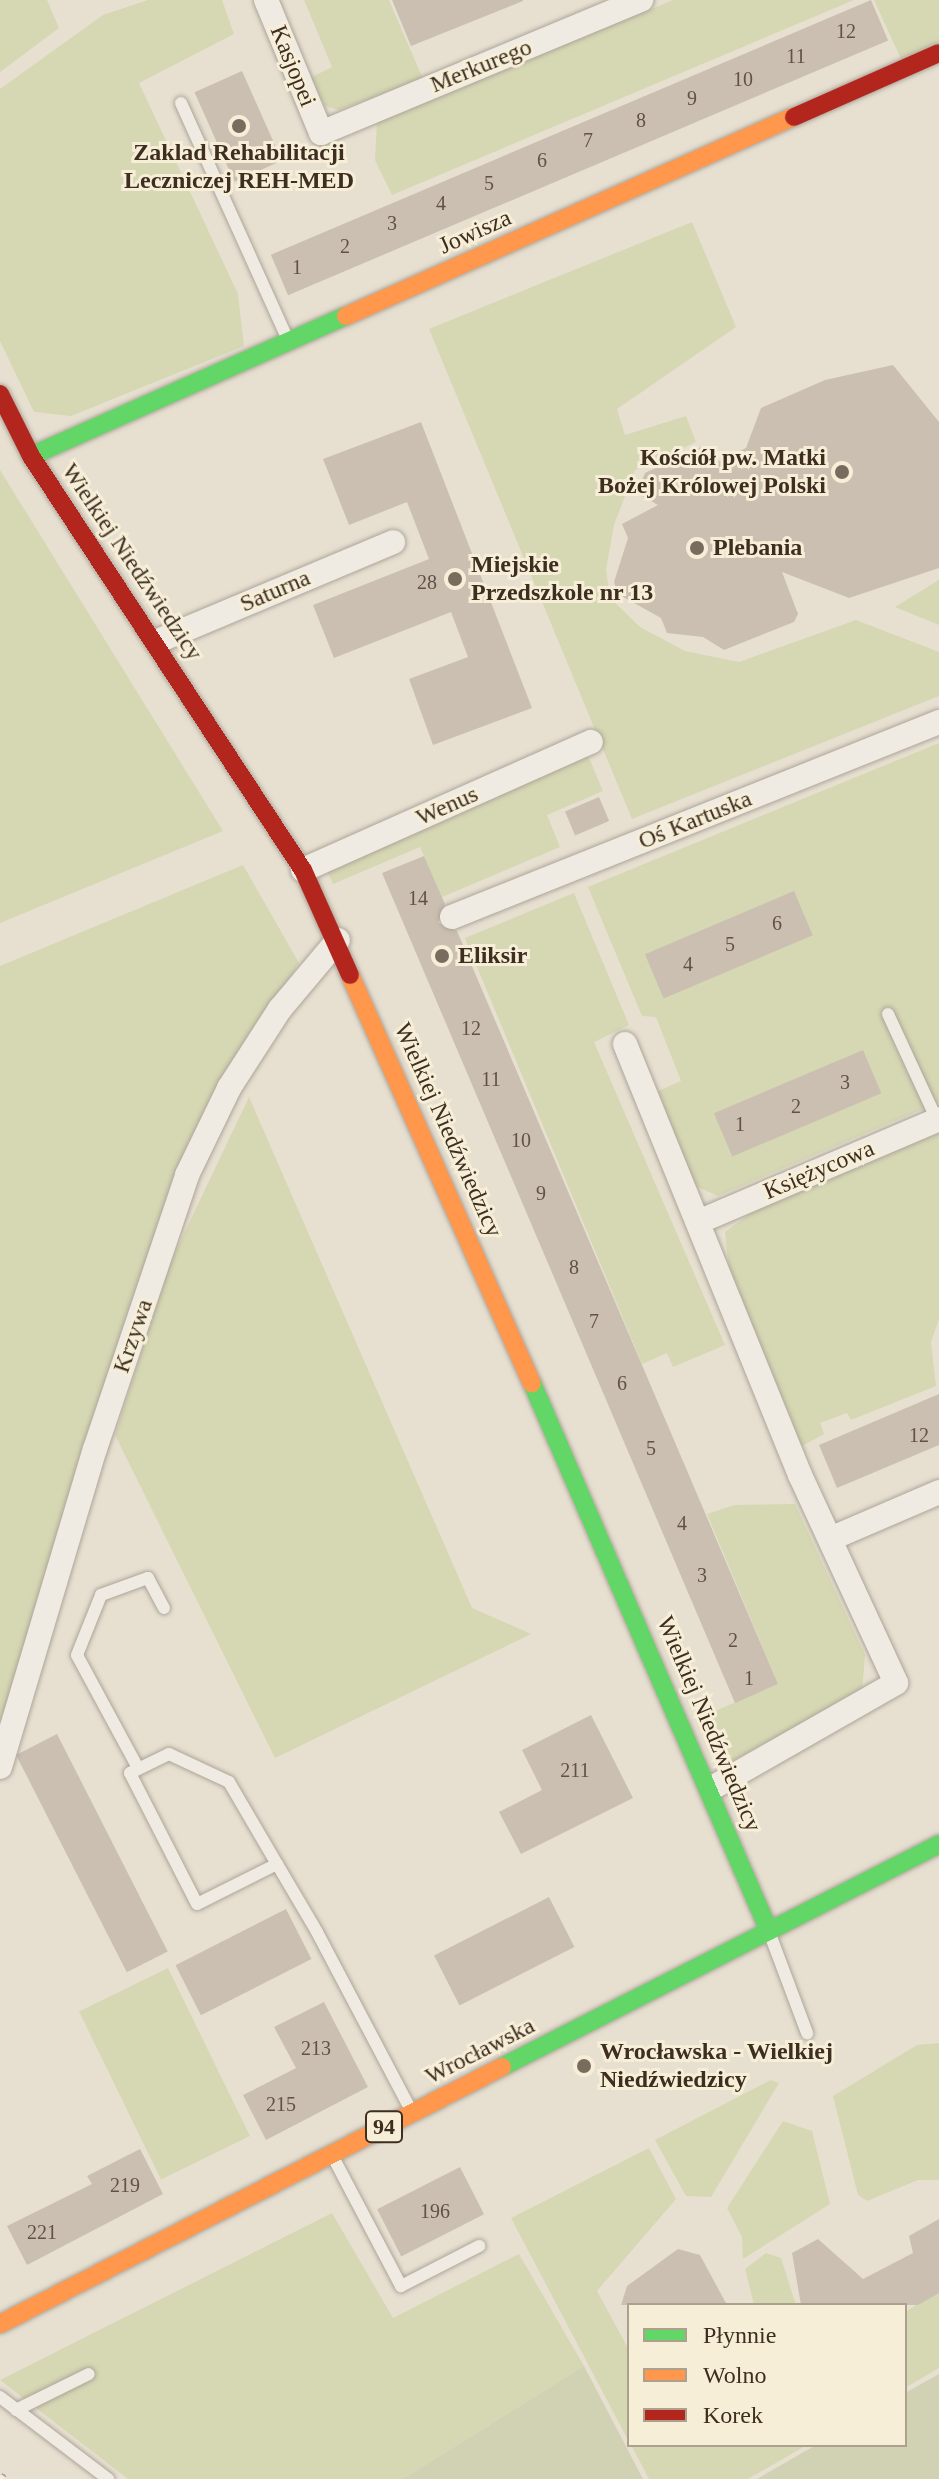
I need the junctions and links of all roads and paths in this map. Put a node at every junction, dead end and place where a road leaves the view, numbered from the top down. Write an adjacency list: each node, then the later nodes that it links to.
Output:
1 (266, 0): 5 (street, Kasjopei)
2 (641, 0): 5 (street, Merkurego)
3 (939, 53): 6 (street, Jowisza)
4 (181, 103): 6 (lane)
5 (321, 133)
6 (288, 341): 8 (street, Jowisza)
7 (0, 394): 8 (street, Wielkiej Niedźwiedzicy)
8 (31, 456): 10 (street, Wielkiej Niedźwiedzicy)
9 (393, 542): 10 (street, Saturna)
10 (158, 641): 13 (street, Wielkiej Niedźwiedzicy)
11 (939, 722): 14 (street, Oś Kartuska)
12 (591, 742): 13 (street, Wenus)
13 (303, 870): 15 (street, Wielkiej Niedźwiedzicy)
14 (452, 917)
15 (338, 940): 23 (street, Krzywa); 25 (street, Wielkiej Niedźwiedzicy)
16 (888, 1014): 18 (lane)
17 (625, 1044): 19 (street)
18 (938, 1120): 19 (street, Księżycowa)
19 (698, 1222): 21 (street)
20 (939, 1492): 21 (street)
21 (830, 1539): 25 (street)
22 (164, 1608): 24 (lane)
23 (0, 1767)
24 (138, 1768): 27 (lane); 27 (lane)
25 (712, 1788): 28 (street, Wielkiej Niedźwiedzicy)
26 (939, 1844): 28 (street, Wrocławska / 94)
27 (277, 1864): 30 (lane)
28 (769, 1931): 29 (lane); 30 (street, Wrocławska / 94)
29 (807, 2033)
30 (412, 2113): 31 (street, Wrocławska / 94)
31 (332, 2155): 32 (lane); 33 (street, Wrocławska / 94)
32 (479, 2246)
33 (0, 2324)
34 (89, 2374): 36 (lane)
35 (0, 2397): 36 (lane)
36 (16, 2410): 37 (lane)
37 (108, 2479)

